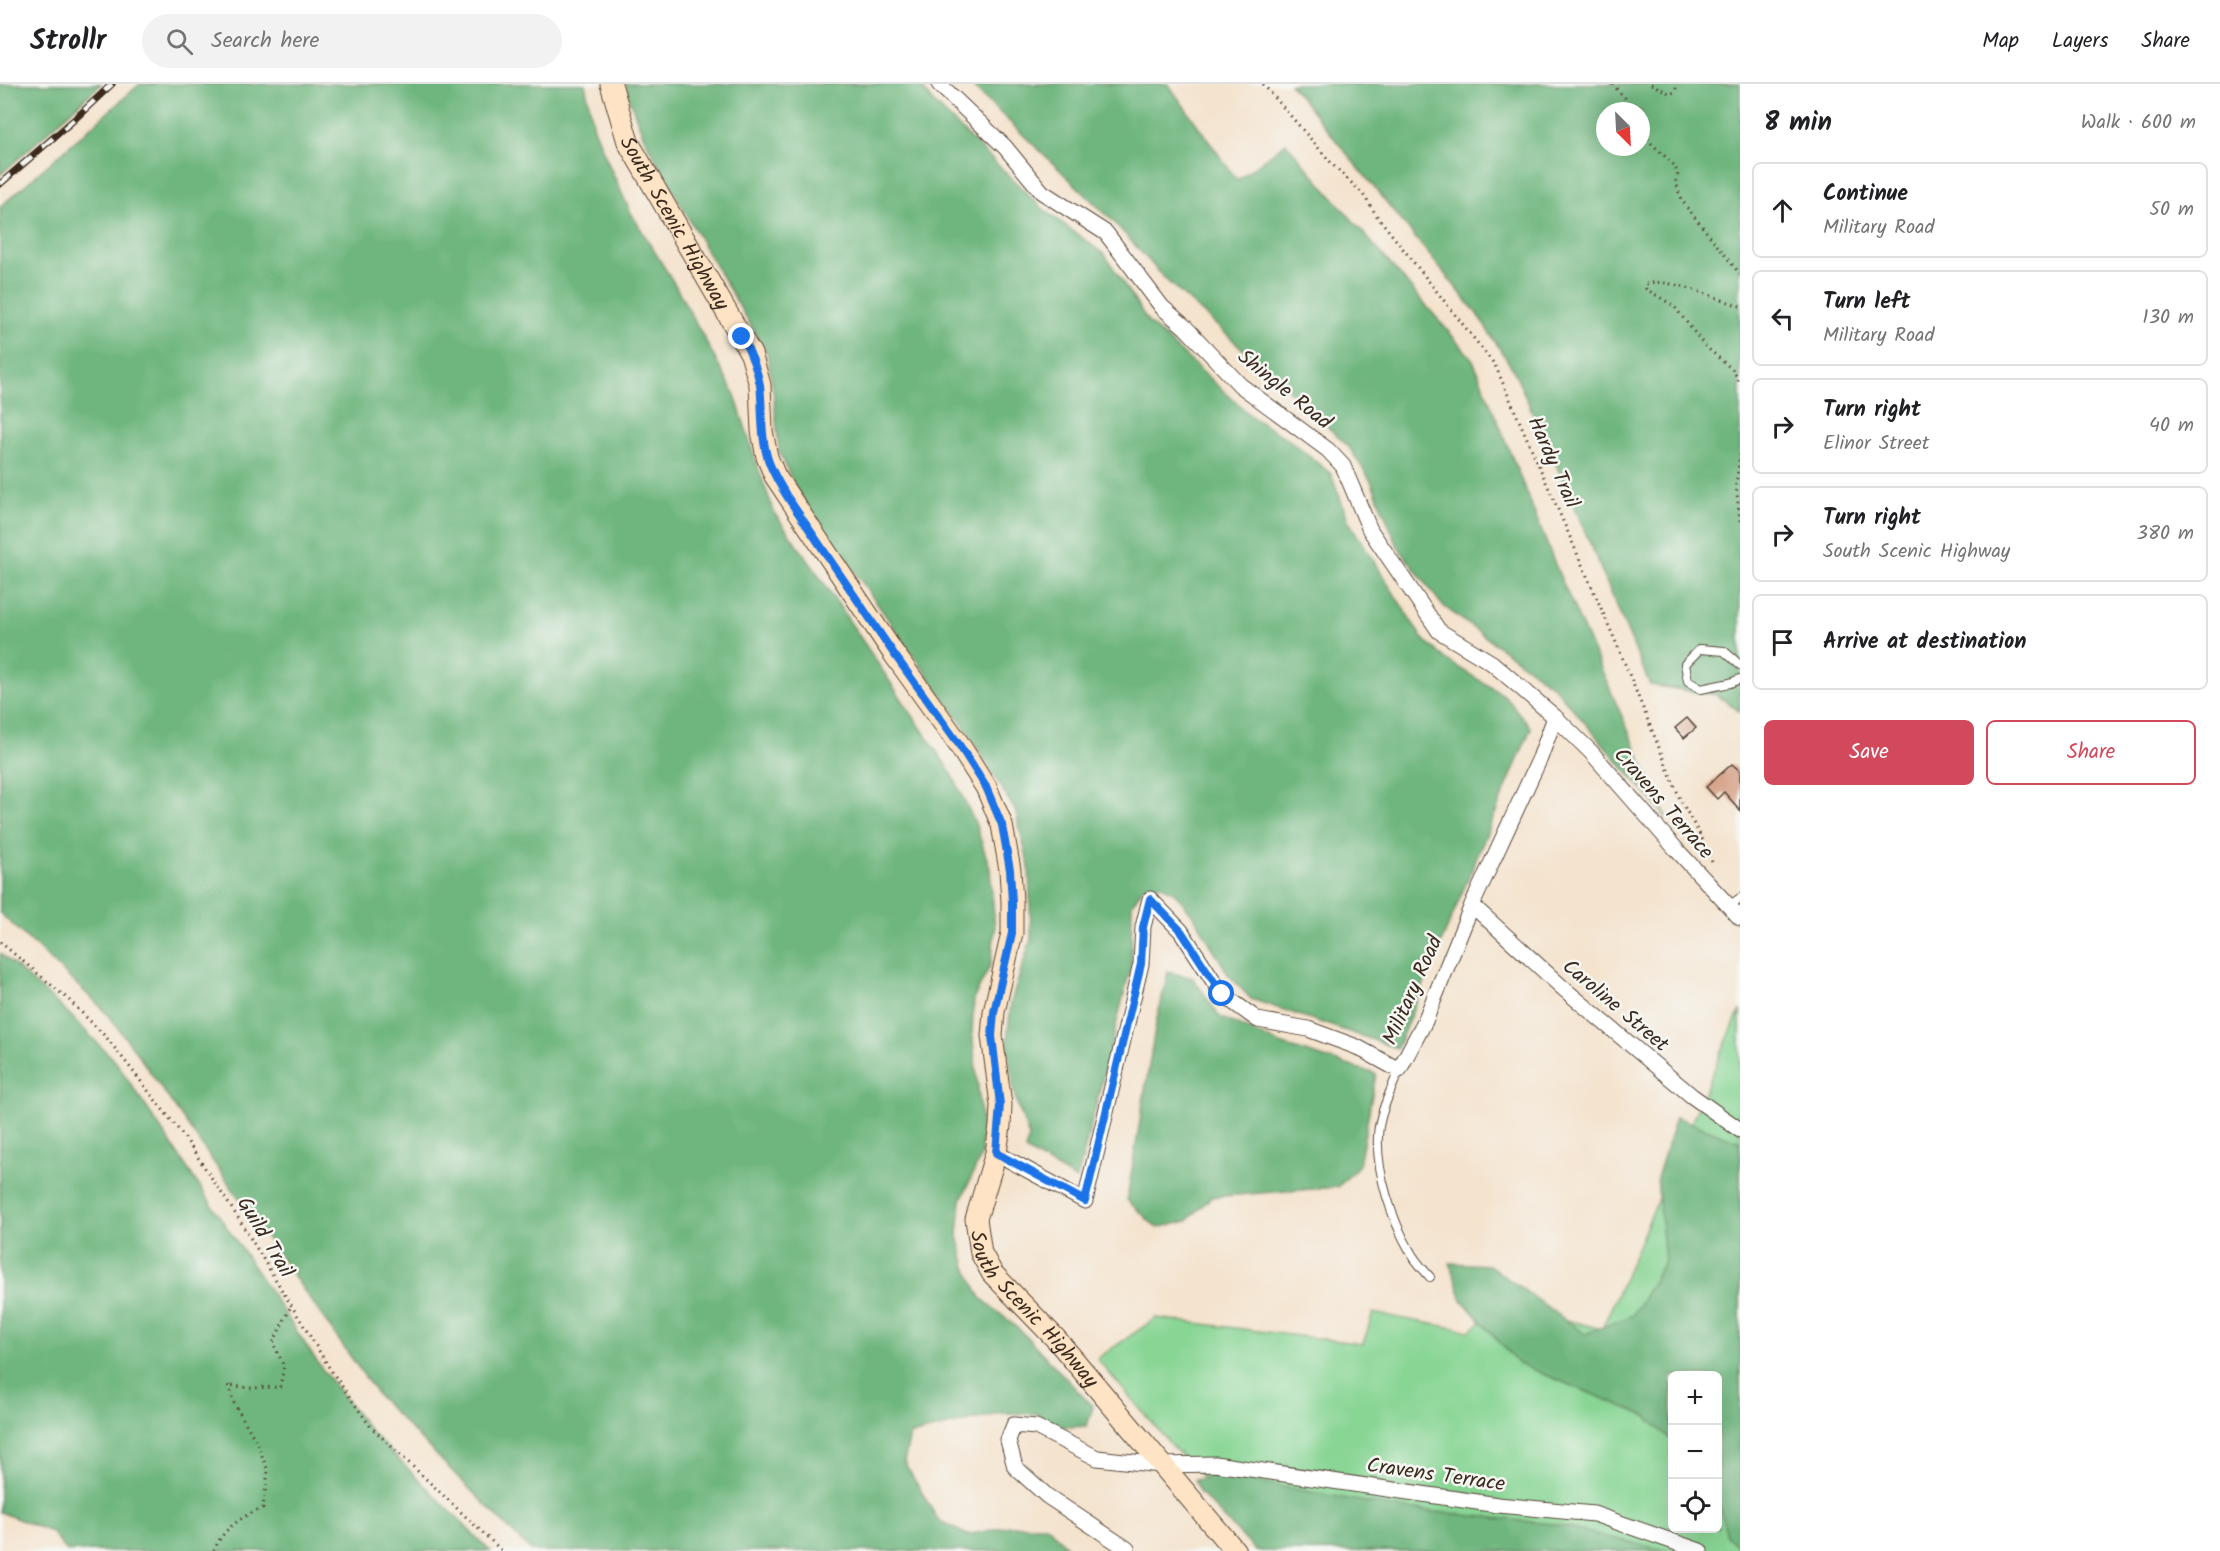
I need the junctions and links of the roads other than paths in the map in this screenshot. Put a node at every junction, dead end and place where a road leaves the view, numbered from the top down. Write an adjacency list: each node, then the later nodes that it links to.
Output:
1 (611, 84): 11 (main road, South Scenic Highway)
2 (939, 84): 5 (street, Shingle Road)
3 (1740, 665): 4 (lane)
4 (1740, 679)
5 (1555, 717): 6 (street, Cravens Terrace); 7 (street, Military Road)
6 (1734, 902): 8 (street, Cravens Terrace)
7 (1472, 905): 9 (street, Military Road); 10 (street, Caroline Street)
8 (1740, 918)
9 (1399, 1070): 11 (street, Military Road); 12 (lane)
10 (1740, 1130)
11 (996, 1153): 13 (main road, South Scenic Highway)
12 (1430, 1277)
13 (1161, 1466): 14 (street, Cravens Terrace); 15 (main road, South Scenic Highway); 16 (street, Cravens Terrace)
14 (1127, 1551)
15 (1235, 1551)
16 (1700, 1551)

